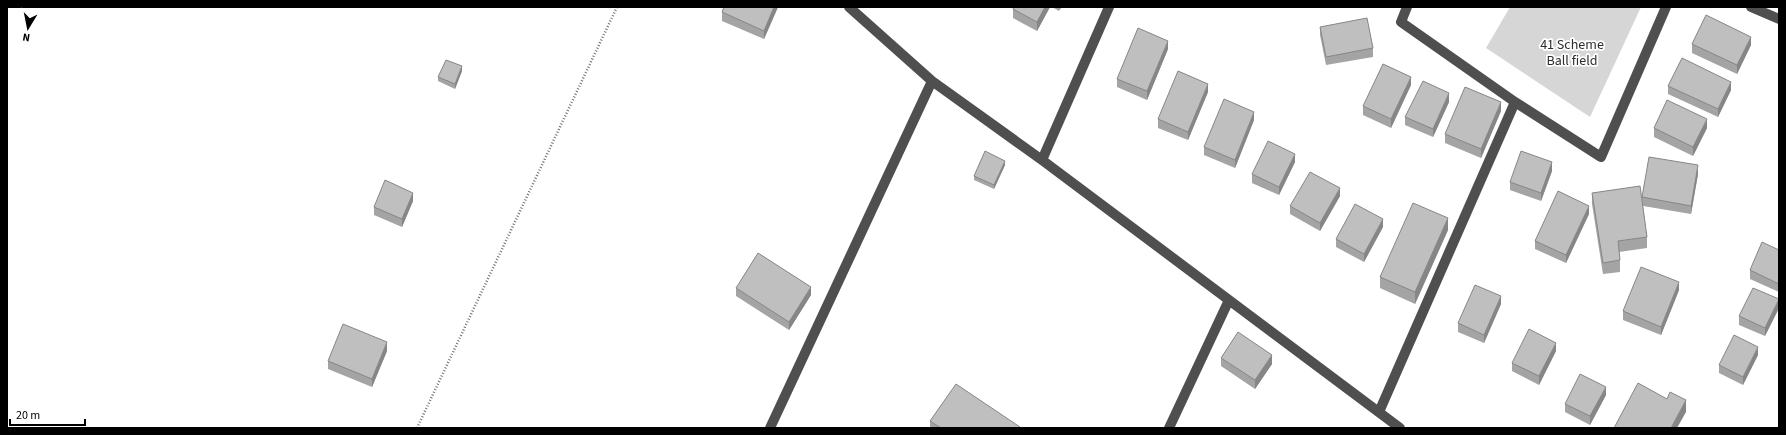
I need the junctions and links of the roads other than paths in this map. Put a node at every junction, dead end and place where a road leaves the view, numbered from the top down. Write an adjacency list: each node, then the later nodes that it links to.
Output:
1 (850, 7): 7 (street)
2 (1109, 7): 9 (street)
3 (1407, 7): 8 (street)
4 (1666, 7): 8 (street)
5 (1751, 7): 6 (street)
6 (1779, 20)
7 (932, 81): 9 (street); 12 (street)
8 (1515, 102): 11 (street)
9 (1042, 160): 10 (street)
10 (1229, 300): 11 (street); 13 (street)
11 (1379, 412): 14 (street)
12 (770, 428)
13 (1168, 428)
14 (1400, 428)

